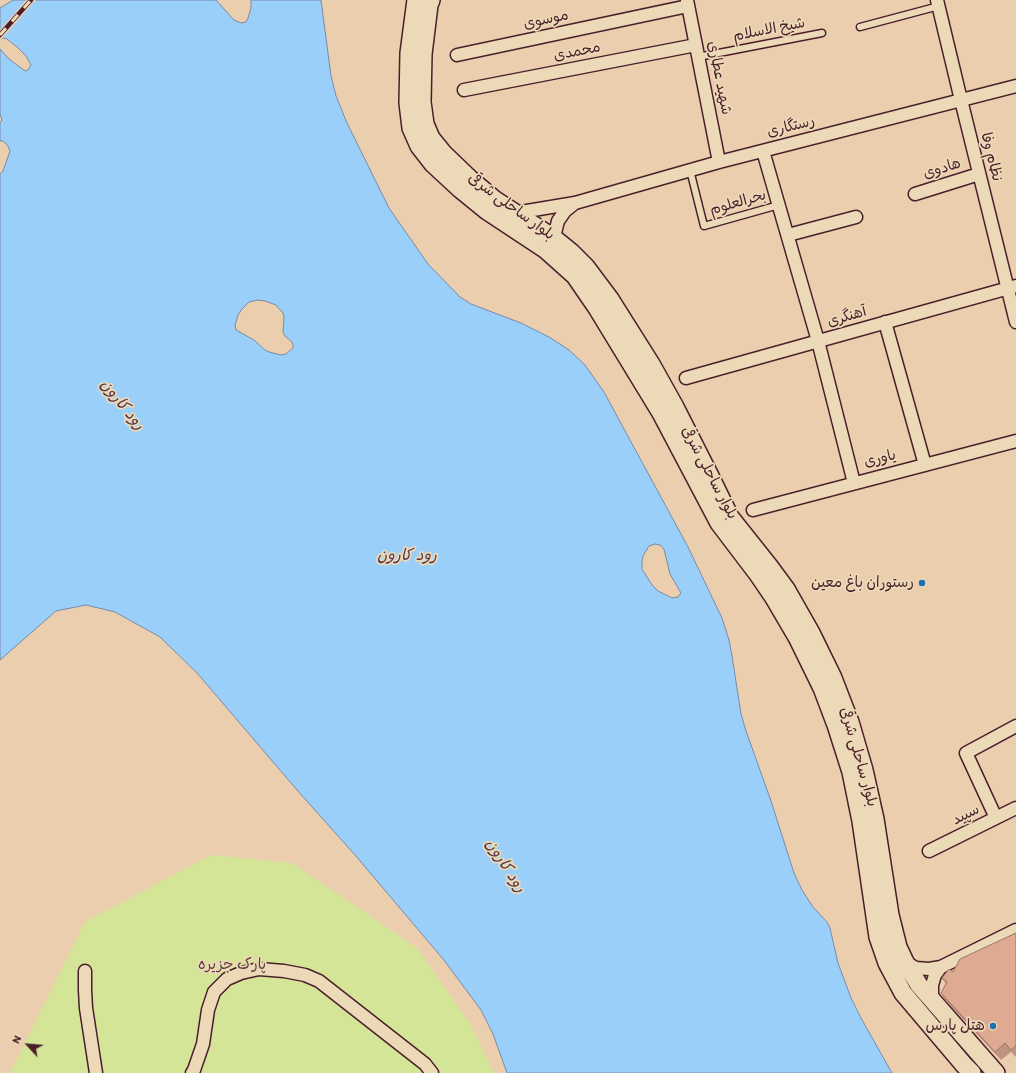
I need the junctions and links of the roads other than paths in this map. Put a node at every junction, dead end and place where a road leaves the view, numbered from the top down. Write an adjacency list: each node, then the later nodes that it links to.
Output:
1 (416, 0): 32 (main road, بلوار ساحلی شرقی)
2 (431, 0): 19 (main road, بلوار ساحلی شرقی)
3 (688, 3): 7 (street, شهید عطاری); 8 (street, موسوی)
4 (938, 3): 5 (lane); 11 (street, نظام وفا)
5 (860, 26)
6 (822, 33): 7 (lane, شیخ الاسلام)
7 (697, 51): 10 (street, محمدی); 13 (street, شهید عطاری)
8 (457, 55)
9 (1016, 86): 11 (street, رستگاری)
10 (464, 90)
11 (961, 100): 12 (street, رستگاری); 15 (street, نظام وفا)
12 (763, 151): 13 (street, رستگاری); 18 (street)
13 (719, 162): 14 (street, رستگاری)
14 (690, 170): 17 (street, رستگاری); 18 (lane, بحرالعلوم)
15 (979, 174): 16 (street, هادوی); 23 (street, نظام وفا)
16 (916, 194)
17 (575, 203): 19 (street, رستگاری); 22 (street)
18 (779, 205): 21 (street)
19 (516, 213): 22 (main road, بلوار ساحلی شرقی)
20 (856, 217): 21 (street)
21 (788, 235): 26 (street)
22 (555, 239): 32 (main road, بلوار ساحلی شرقی)
23 (1012, 287): 24 (street, آهنگری); 25 (street, نظام وفا)
24 (885, 322): 26 (street, آهنگری); 29 (street)
25 (1016, 322)
26 (818, 341): 27 (street, آهنگری); 30 (street)
27 (686, 378)
28 (1016, 441): 29 (street, یاوری)
29 (925, 464): 30 (street, یاوری)
30 (854, 483): 31 (street, یاوری)
31 (753, 510)
32 (731, 529): 38 (main road, بلوار ساحلی شرقی); 45 (main road, بلوار ساحلی شرقی)
33 (1016, 726): 35 (street)
34 (1016, 808): 35 (street, سپید)
35 (996, 818): 36 (street, سپید)
36 (930, 851)
37 (1016, 930): 39 (street)
38 (905, 962): 39 (street); 41 (main road, بلوار ساحلی شرقی)
39 (941, 967): 41 (street)
40 (85, 970): 42 (street)
41 (935, 1004): 46 (main road, بلوار ساحلی شرقی)
42 (96, 1073)
43 (192, 1073): 44 (street)
44 (432, 1073)
45 (972, 1073)
46 (996, 1073)

